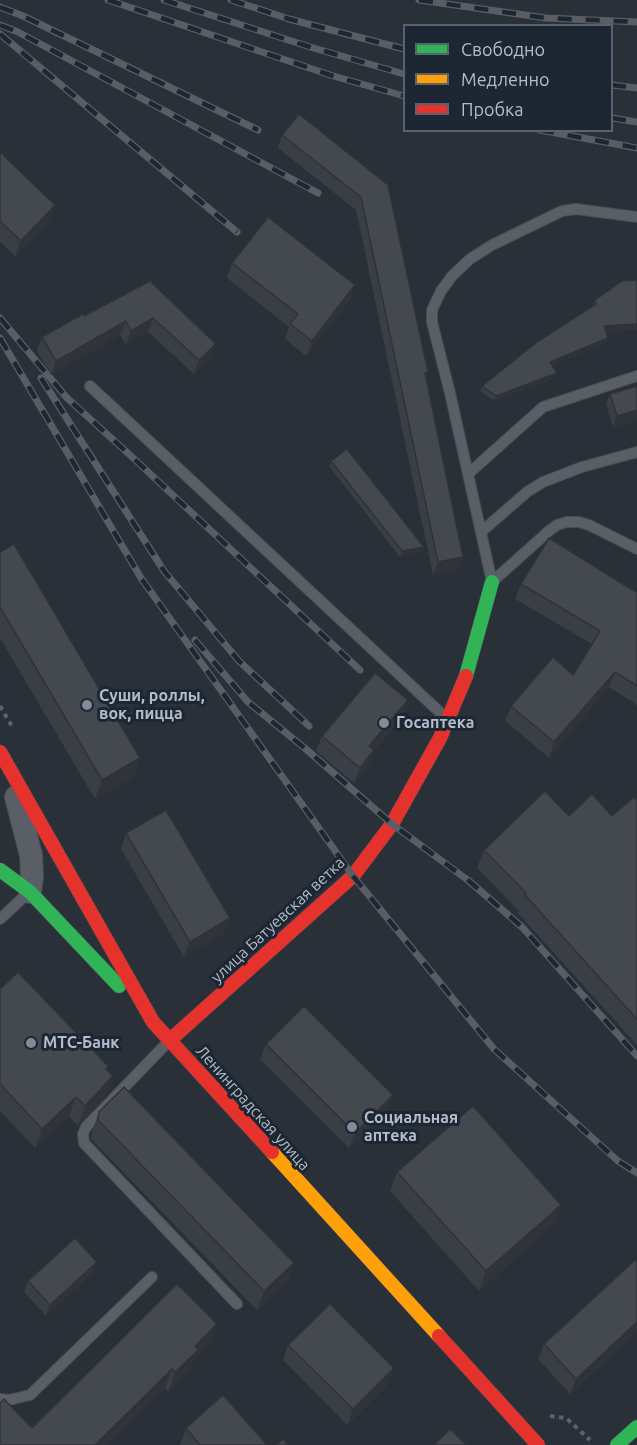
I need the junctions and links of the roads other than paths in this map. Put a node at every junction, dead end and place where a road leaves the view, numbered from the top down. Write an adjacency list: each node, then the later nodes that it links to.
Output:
1 (637, 217): 5 (lane)
2 (637, 376): 5 (lane)
3 (90, 386): 9 (lane)
4 (637, 452): 6 (lane)
5 (468, 474): 6 (lane)
6 (481, 532): 8 (lane)
7 (637, 549): 8 (lane)
8 (492, 582): 9 (street, улица Батуевская ветка)
9 (448, 719): 15 (street, улица Батуевская ветка)
10 (5, 761): 12 (street); 14 (street, Ленинградская улица)
11 (0, 870): 12 (street)
12 (30, 892): 13 (lane); 14 (street)
13 (0, 919)
14 (153, 1022): 15 (street, Ленинградская улица)
15 (170, 1040): 17 (lane); 20 (street, Ленинградская улица)
16 (152, 1278): 18 (lane)
17 (237, 1304)
18 (0, 1399)
19 (637, 1427): 21 (street)
20 (538, 1445)
21 (617, 1445)

